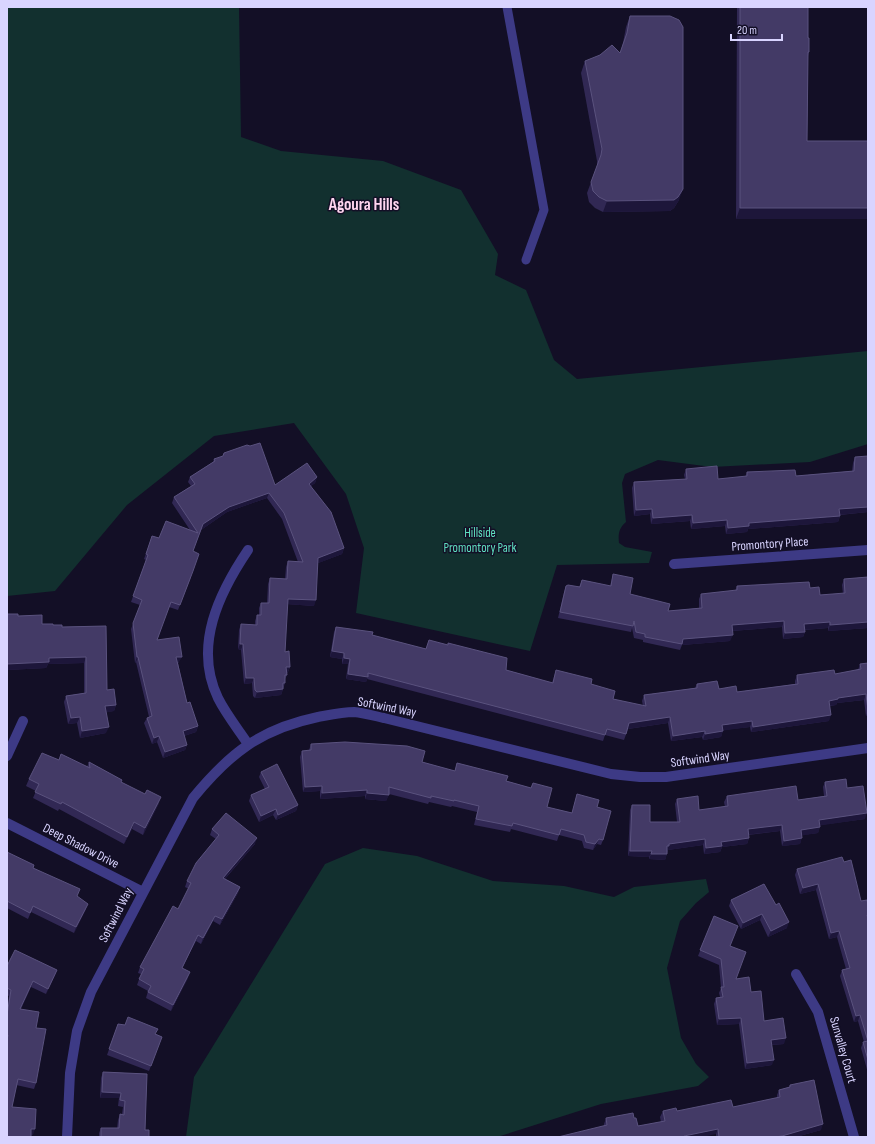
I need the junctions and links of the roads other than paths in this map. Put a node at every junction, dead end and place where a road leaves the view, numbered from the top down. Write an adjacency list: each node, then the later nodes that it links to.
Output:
1 (507, 7): 2 (lane)
2 (526, 260)
3 (248, 550): 7 (street)
4 (868, 550): 5 (street, Promontory Place)
5 (674, 564)
6 (23, 721): 9 (street)
7 (248, 744): 8 (street, Softwind Way); 11 (street, Softwind Way)
8 (868, 748)
9 (7, 756)
10 (7, 823): 11 (street, Deep Shadow Drive)
11 (143, 892): 13 (street, Softwind Way)
12 (796, 974): 14 (street, Sunvalley Court)
13 (67, 1137)
14 (854, 1137)

